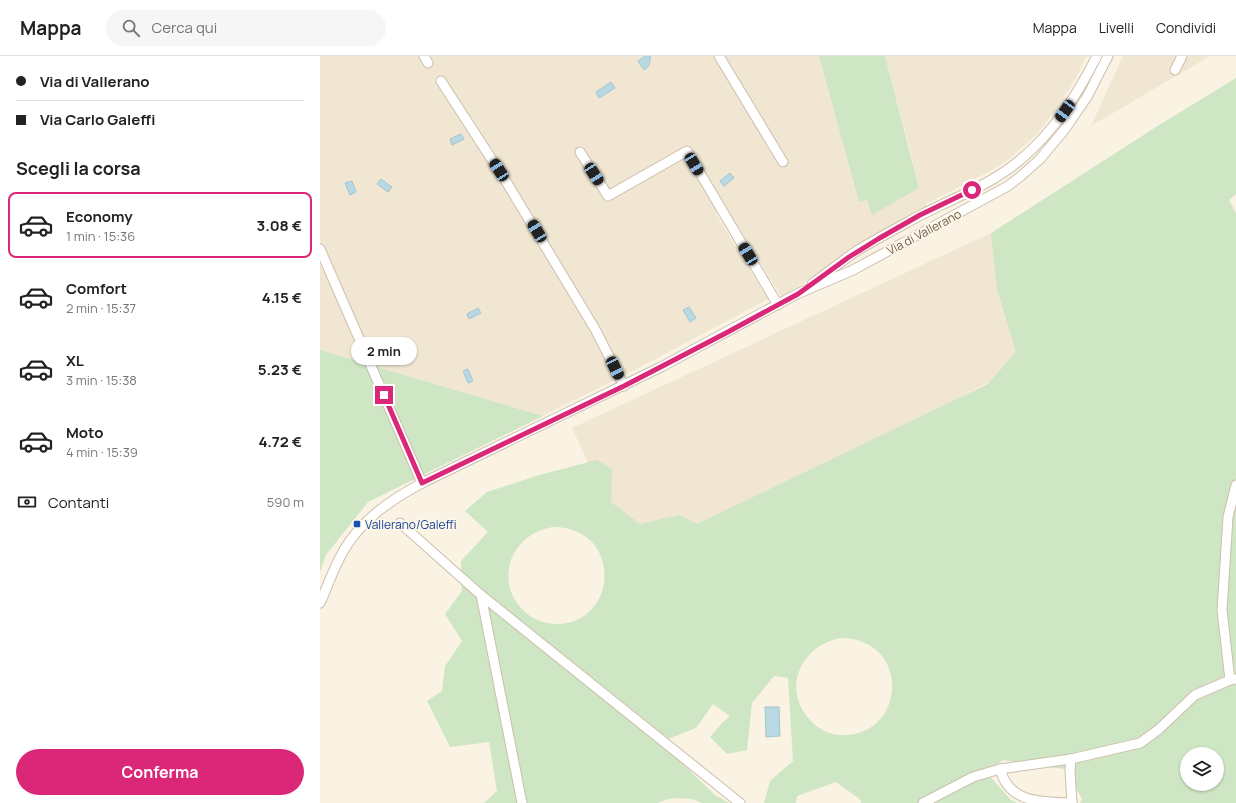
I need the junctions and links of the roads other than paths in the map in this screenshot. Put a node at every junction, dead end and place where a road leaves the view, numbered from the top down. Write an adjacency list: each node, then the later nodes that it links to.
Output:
1 (719, 56): 8 (street)
2 (1097, 56): 10 (street, Via di Vallerano)
3 (1108, 56): 10 (street, Via di Vallerano)
4 (1182, 56): 5 (street)
5 (1175, 70)
6 (441, 81): 12 (street)
7 (580, 152): 11 (street)
8 (783, 162)
9 (320, 249): 13 (street)
10 (798, 294): 11 (street, Via di Vallerano)
11 (778, 305): 12 (street, Via di Vallerano)
12 (624, 386): 13 (street, Via di Vallerano)
13 (422, 483): 17 (street, Via di Vallerano)
14 (1236, 485): 18 (street)
15 (400, 523): 16 (street)
16 (481, 595): 21 (street); 22 (street)
17 (320, 603)
18 (1233, 679): 19 (street)
19 (1071, 759): 20 (street); 24 (street)
20 (1000, 768): 23 (street); 24 (street)
21 (522, 803)
22 (740, 803)
23 (923, 803)
24 (1072, 803)

